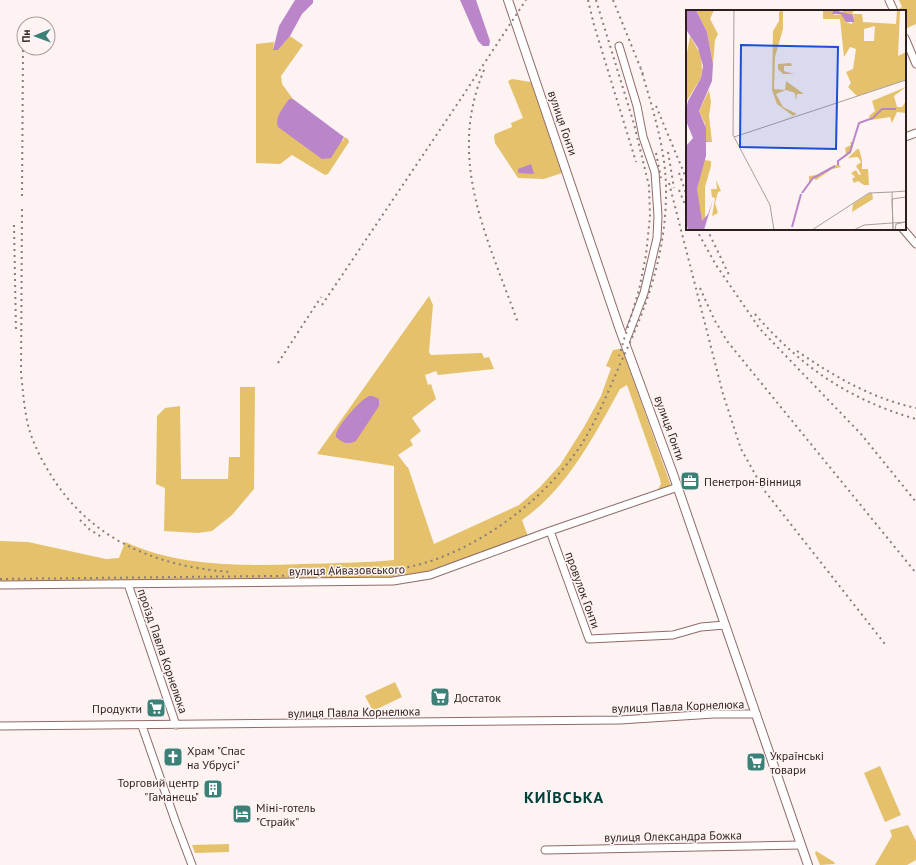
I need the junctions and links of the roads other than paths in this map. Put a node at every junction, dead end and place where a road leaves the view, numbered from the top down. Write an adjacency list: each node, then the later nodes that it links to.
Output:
1 (508, 0): 11 (street, вулиця Гонти)
2 (889, 0): 3 (street)
3 (894, 10)
4 (906, 40): 6 (street)
5 (619, 46): 11 (street)
6 (916, 64)
7 (916, 133): 8 (street)
8 (906, 137)
9 (904, 230): 10 (street)
10 (916, 244)
11 (625, 343): 12 (street, вулиця Гонти)
12 (678, 487): 13 (street, вулиця Айвазовського); 16 (street, вулиця Гонти)
13 (550, 531): 14 (street, вулиця Айвазовського); 16 (street, провулок Гонти)
14 (128, 584): 15 (street, вулиця Айвазовського); 18 (street, проїзд Павла Корнелюка)
15 (0, 585)
16 (725, 625): 17 (street, вулиця Гонти)
17 (756, 714): 18 (street, вулиця Павла Корнелюка); 21 (street, вулиця Гонти)
18 (176, 725): 20 (street, вулиця Павла Корнелюка)
19 (0, 726): 20 (street, вулиця Павла Корнелюка)
20 (142, 726): 23 (street)
21 (801, 844): 22 (street, вулиця Олександра Божка); 24 (street, вулиця Гонти)
22 (545, 850)
23 (192, 865)
24 (808, 865)

